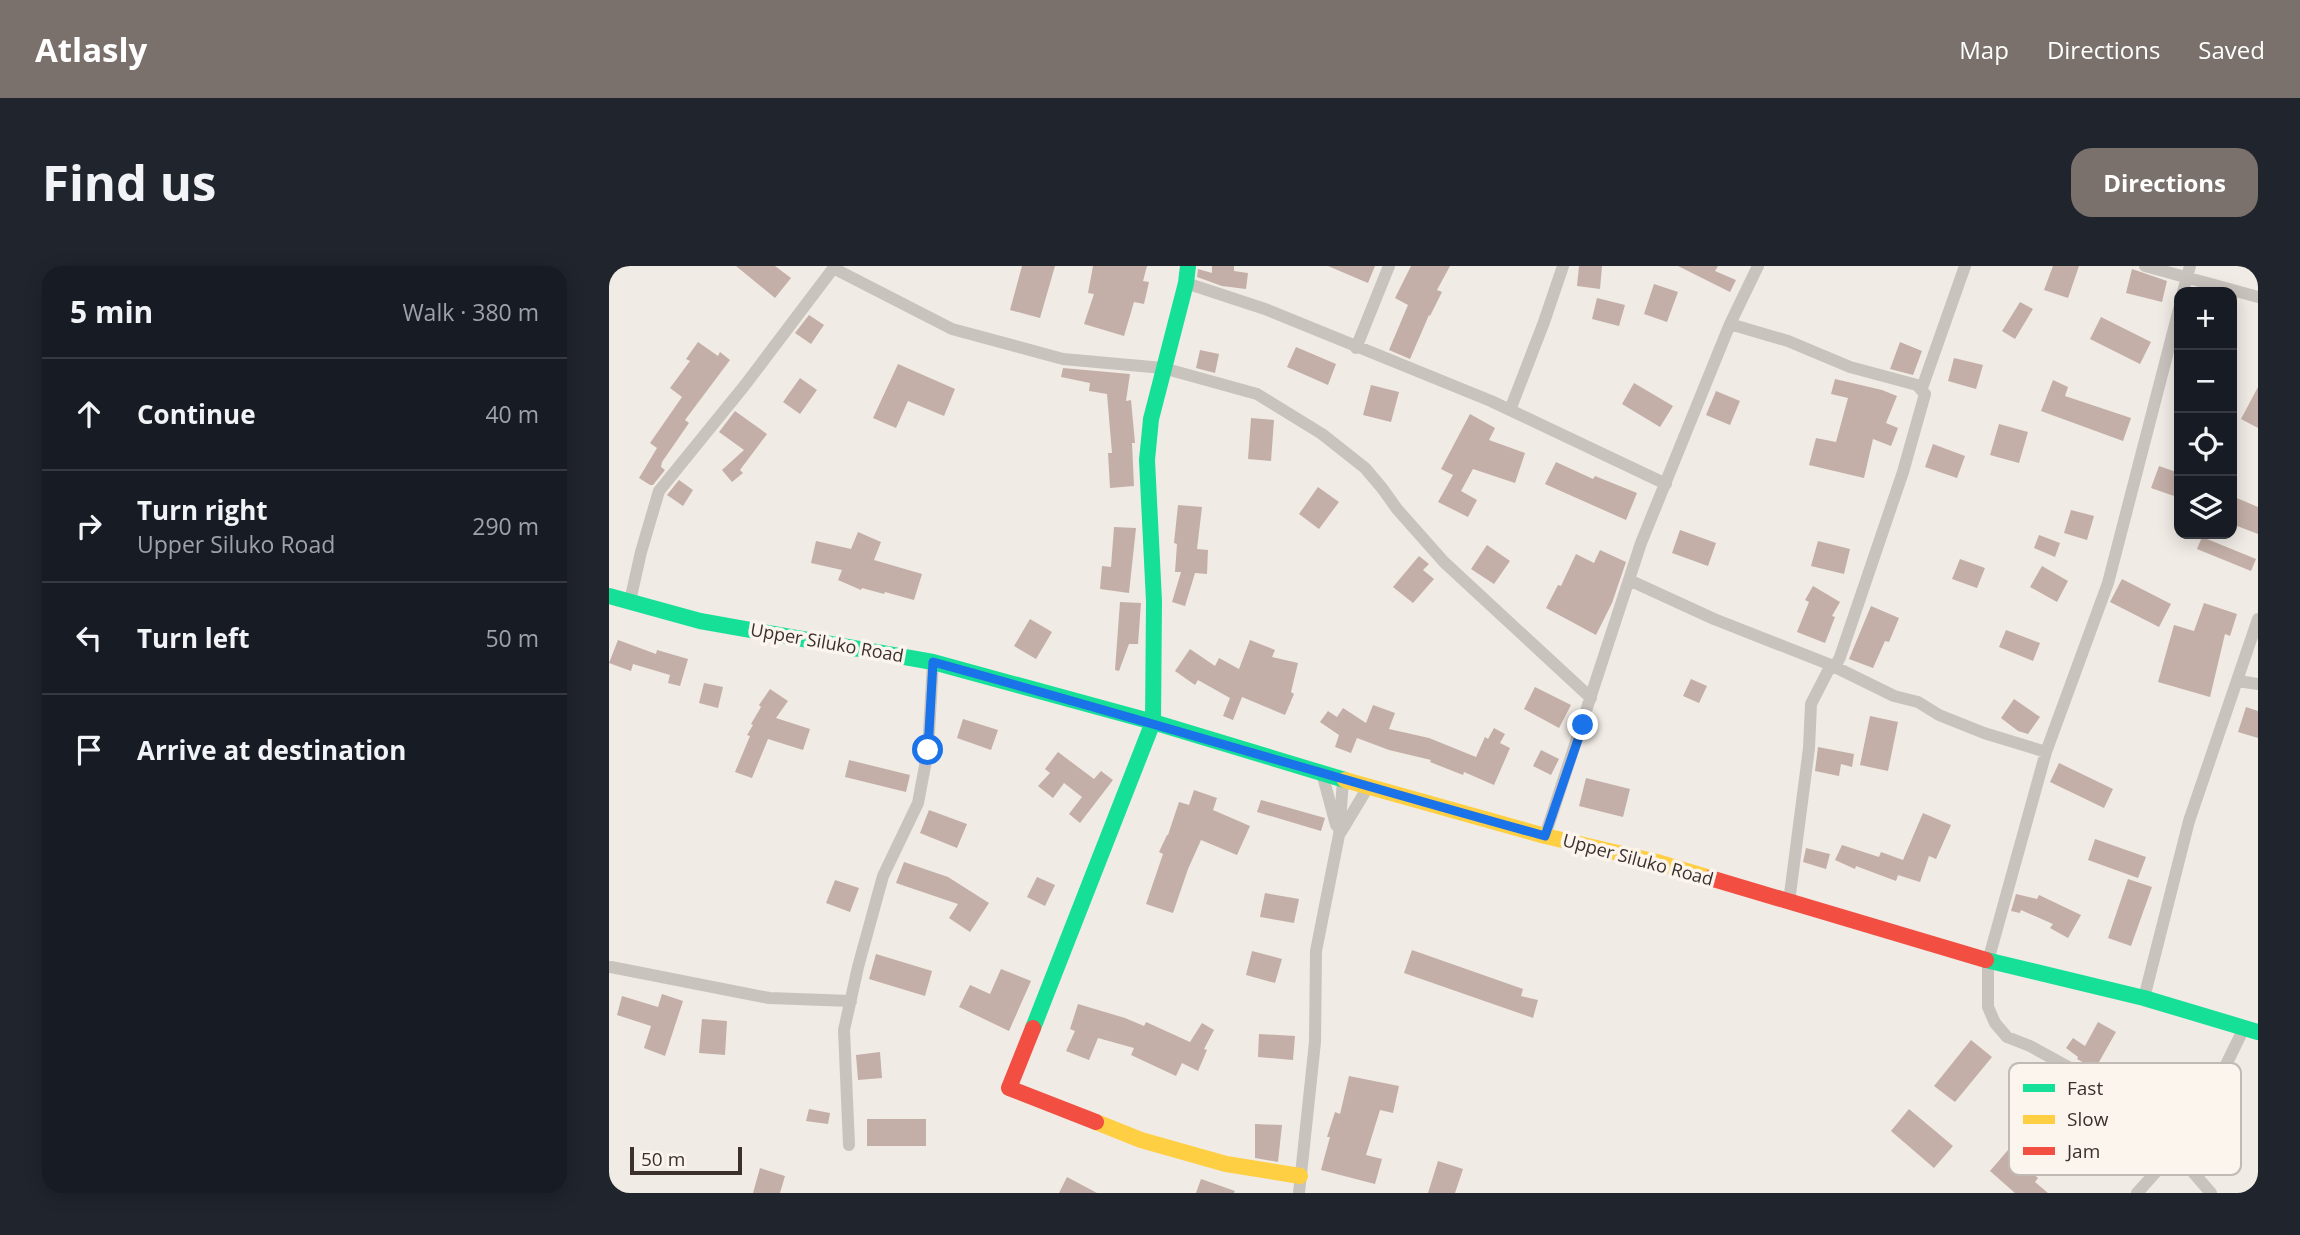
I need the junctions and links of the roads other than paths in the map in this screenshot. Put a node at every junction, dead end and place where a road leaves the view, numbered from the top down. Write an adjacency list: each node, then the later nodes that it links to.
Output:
1 (1188, 266): 9 (main road)
2 (1389, 266): 13 (street)
3 (1563, 266): 16 (street)
4 (1758, 266): 11 (street)
5 (1965, 266): 15 (street)
6 (2144, 266): 8 (street)
7 (834, 267): 14 (street); 20 (street)
8 (2189, 272): 10 (street)
9 (1186, 283): 13 (street); 14 (main road)
10 (2258, 297)
11 (1730, 324): 15 (street); 17 (street)
12 (2174, 328): 28 (street)
13 (1356, 348): 16 (street)
14 (1163, 368): 26 (street); 27 (main road)
15 (1922, 388): 23 (street)
16 (1510, 410): 17 (street)
17 (1666, 484): 18 (street)
18 (1629, 580): 23 (street); 26 (street)
19 (609, 596): 20 (main road, Upper Siluko Road)
20 (630, 601): 22 (main road, Upper Siluko Road)
21 (2258, 619): 24 (street)
22 (933, 662): 27 (main road, Upper Siluko Road); 38 (street)
23 (1831, 665): 28 (street); 34 (street)
24 (2238, 681): 25 (street); 37 (street)
25 (2258, 684)
26 (1591, 698): 33 (street)
27 (1153, 722): 29 (main road, Upper Siluko Road); 45 (main road)
28 (2046, 752): 35 (street)
29 (1322, 774): 30 (main road, Upper Siluko Road); 32 (street)
30 (1343, 780): 31 (main road, Upper Siluko Road); 32 (street)
31 (1368, 787): 32 (street); 33 (main road, Upper Siluko Road)
32 (1339, 835): 45 (street)
33 (1545, 836): 34 (main road, Upper Siluko Road)
34 (1789, 902): 35 (main road, Upper Siluko Road)
35 (1988, 961): 37 (main road, Upper Siluko Road); 40 (street)
36 (611, 967): 38 (street)
37 (2144, 998): 39 (main road, Upper Siluko Road)
38 (851, 1001): 42 (street)
39 (2251, 1030): 41 (street)
40 (2061, 1063)
41 (2232, 1063)
42 (849, 1145)
43 (2156, 1175): 46 (street)
44 (2196, 1175): 47 (street)
45 (1302, 1188)
46 (2137, 1193)
47 (2211, 1193)

